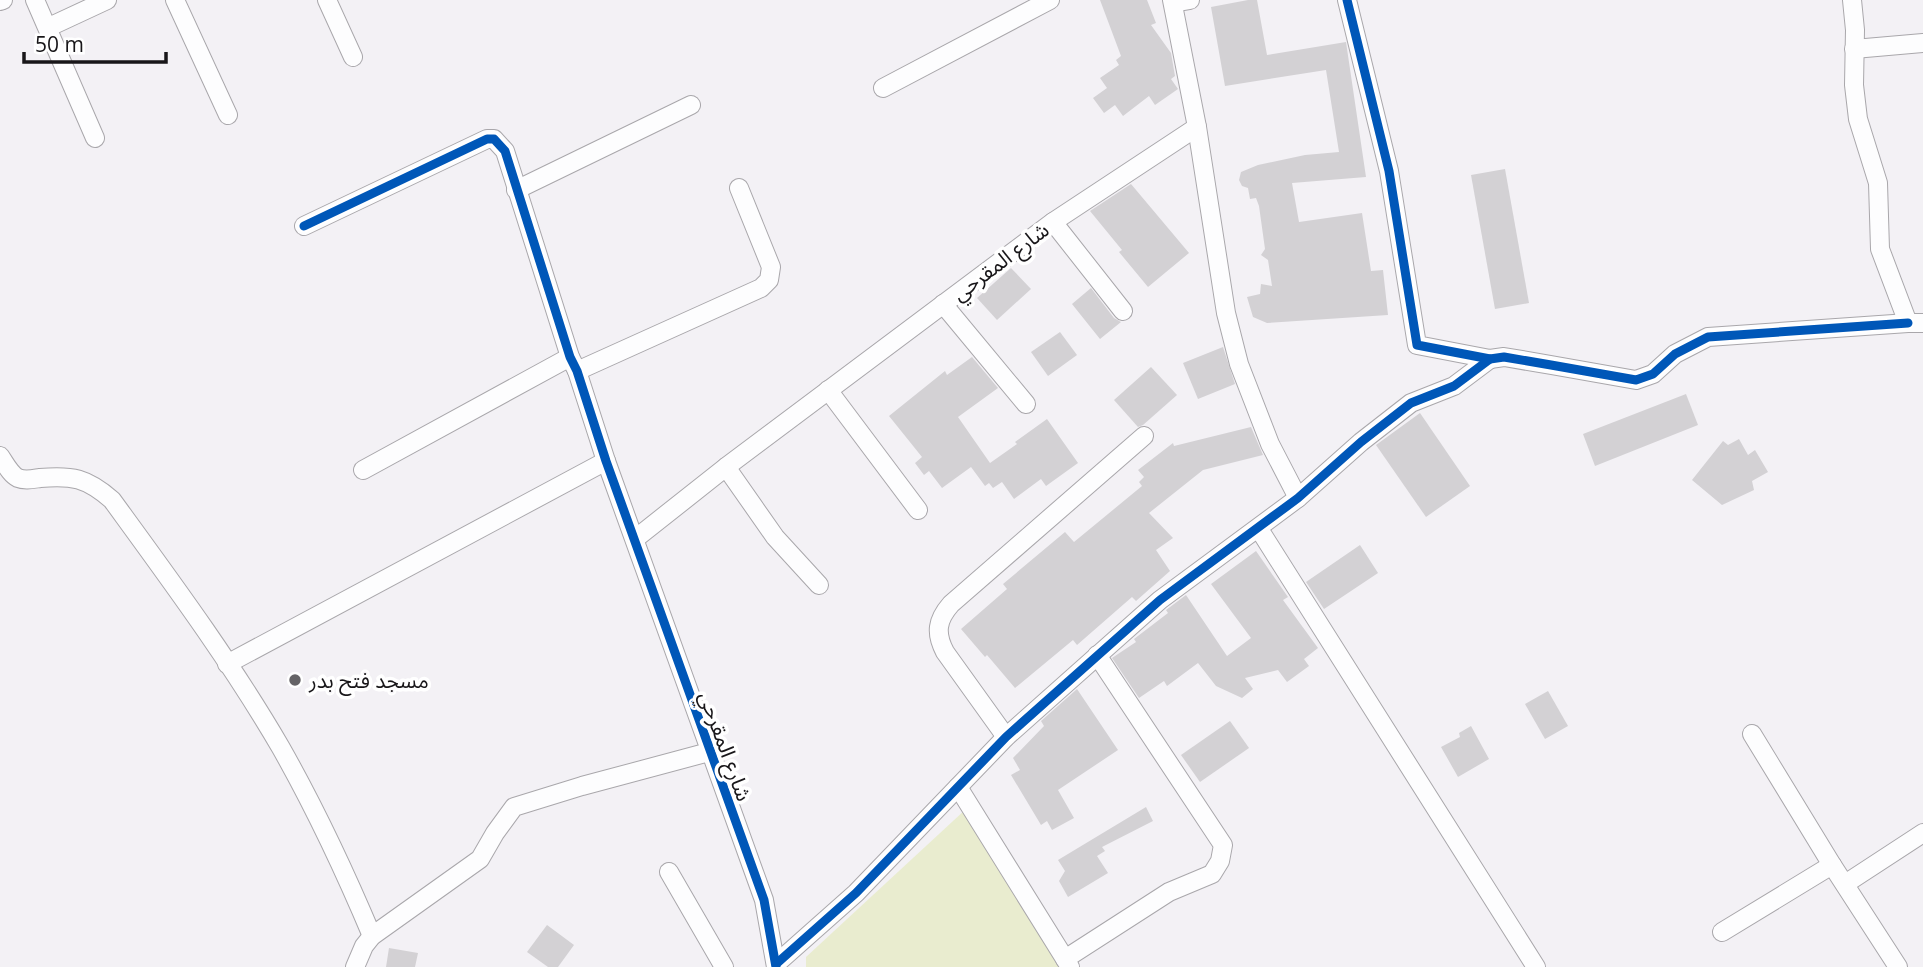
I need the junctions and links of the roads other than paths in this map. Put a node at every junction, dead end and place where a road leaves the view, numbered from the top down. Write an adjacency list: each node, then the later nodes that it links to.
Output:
1 (35, 0): 9 (street)
2 (107, 0): 9 (street)
3 (175, 0): 15 (street)
4 (327, 0): 12 (street)
5 (1050, 0): 13 (street)
6 (1347, 0): 25 (street)
7 (1852, 0): 11 (street)
8 (1178, 1): 16 (street)
9 (48, 27): 17 (street)
10 (1923, 43): 11 (street)
11 (1854, 49): 24 (street)
12 (353, 57)
13 (883, 88)
14 (691, 105): 19 (street)
15 (228, 115)
16 (1197, 127): 20 (street, شارع المقرحي); 34 (street)
17 (95, 138)
18 (739, 188): 26 (street)
19 (516, 190): 21 (street); 26 (street)
20 (1053, 222): 22 (street, شارع المقرحي); 23 (street)
21 (304, 226)
22 (943, 304): 27 (street, شارع المقرحي); 28 (street)
23 (1123, 311)
24 (1915, 323): 25 (street)
25 (1490, 359): 34 (street)
26 (573, 364): 31 (street); 33 (street)
27 (828, 390): 32 (street, شارع المقرحي); 35 (street)
28 (1026, 404)
29 (1144, 436): 42 (street)
30 (0, 456): 40 (street)
31 (606, 461): 37 (street); 40 (street)
32 (726, 467): 37 (street, شارع المقرحي); 38 (street)
33 (363, 470)
34 (1298, 498): 36 (street)
35 (918, 510)
36 (1259, 529): 39 (street); 55 (street)
37 (635, 539): 43 (street, شارع المقرحي)
38 (819, 585)
39 (1097, 655): 42 (street); 51 (street)
40 (227, 664): 50 (street)
41 (1752, 734): 46 (street)
42 (1006, 737): 44 (street)
43 (709, 752): 50 (street); 52 (street, شارع المقرحي)
44 (958, 787): 51 (street); 52 (street)
45 (1923, 834): 48 (street)
46 (1832, 865): 48 (street); 49 (street)
47 (669, 872): 54 (street)
48 (1845, 884): 56 (street)
49 (1722, 932)
50 (372, 936): 53 (street)
51 (1068, 963)
52 (776, 966)
53 (355, 967)
54 (724, 967)
55 (1536, 967)
56 (1898, 967)

